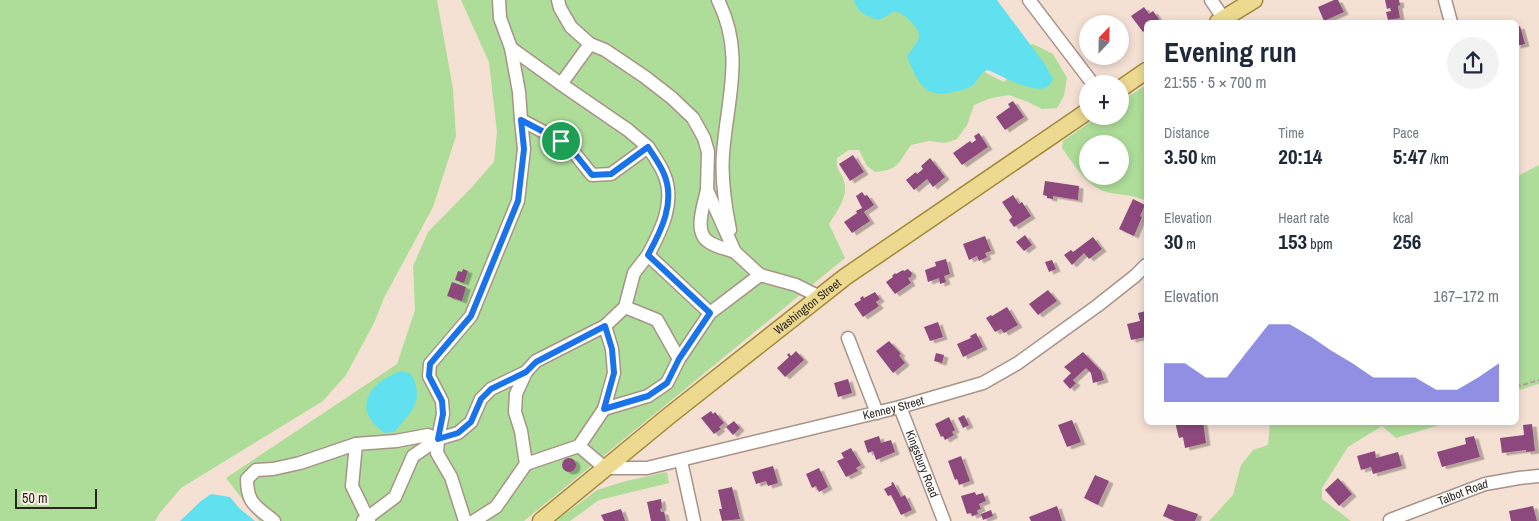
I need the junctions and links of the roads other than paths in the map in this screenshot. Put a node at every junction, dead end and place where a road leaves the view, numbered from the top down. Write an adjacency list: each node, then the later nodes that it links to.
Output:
1 (499, 0): 12 (street)
2 (558, 0): 11 (street)
3 (718, 0): 21 (street)
4 (1029, 0): 14 (street)
5 (1211, 0): 8 (street)
6 (1254, 0): 9 (main road)
7 (1445, 0): 10 (street)
8 (1221, 20)
9 (1223, 20)
10 (1450, 20)
11 (590, 44): 16 (street); 20 (street)
12 (511, 48): 16 (street); 18 (street)
13 (1144, 72): 15 (main road)
14 (1086, 75)
15 (1129, 83)
16 (561, 84): 19 (street)
17 (1079, 117): 25 (main road, Washington Street)
18 (521, 120): 19 (street); 35 (street)
19 (648, 147): 22 (street)
20 (707, 190): 21 (street); 21 (street)
21 (735, 252): 24 (street)
22 (648, 255): 26 (street); 27 (street)
23 (1144, 267): 32 (street, Kenney Street)
24 (760, 275): 25 (street); 27 (street)
25 (820, 297): 40 (main road, Washington Street)
26 (625, 306): 28 (street); 30 (street)
27 (710, 313): 30 (street)
28 (605, 326): 31 (street); 33 (street)
29 (848, 338): 34 (street)
30 (679, 359): 33 (street)
31 (526, 372): 35 (street); 39 (street)
32 (900, 407): 34 (street, Kenney Street); 49 (street, Kingsbury Road)
33 (604, 409): 37 (street)
34 (877, 413): 38 (street, Kenney Street)
35 (438, 439): 36 (street); 42 (street); 45 (street)
36 (356, 444): 42 (street); 44 (street)
37 (579, 446): 39 (street); 40 (street)
38 (681, 461): 40 (street, Kenney Street); 48 (street)
39 (526, 464): 46 (street)
40 (605, 468): 47 (main road, Washington Street)
41 (1539, 476): 43 (street, Talbot Road)
42 (366, 520)
43 (1390, 520)
44 (274, 521)
45 (465, 521)
46 (474, 521)
47 (542, 521)
48 (694, 521)
49 (944, 521)

